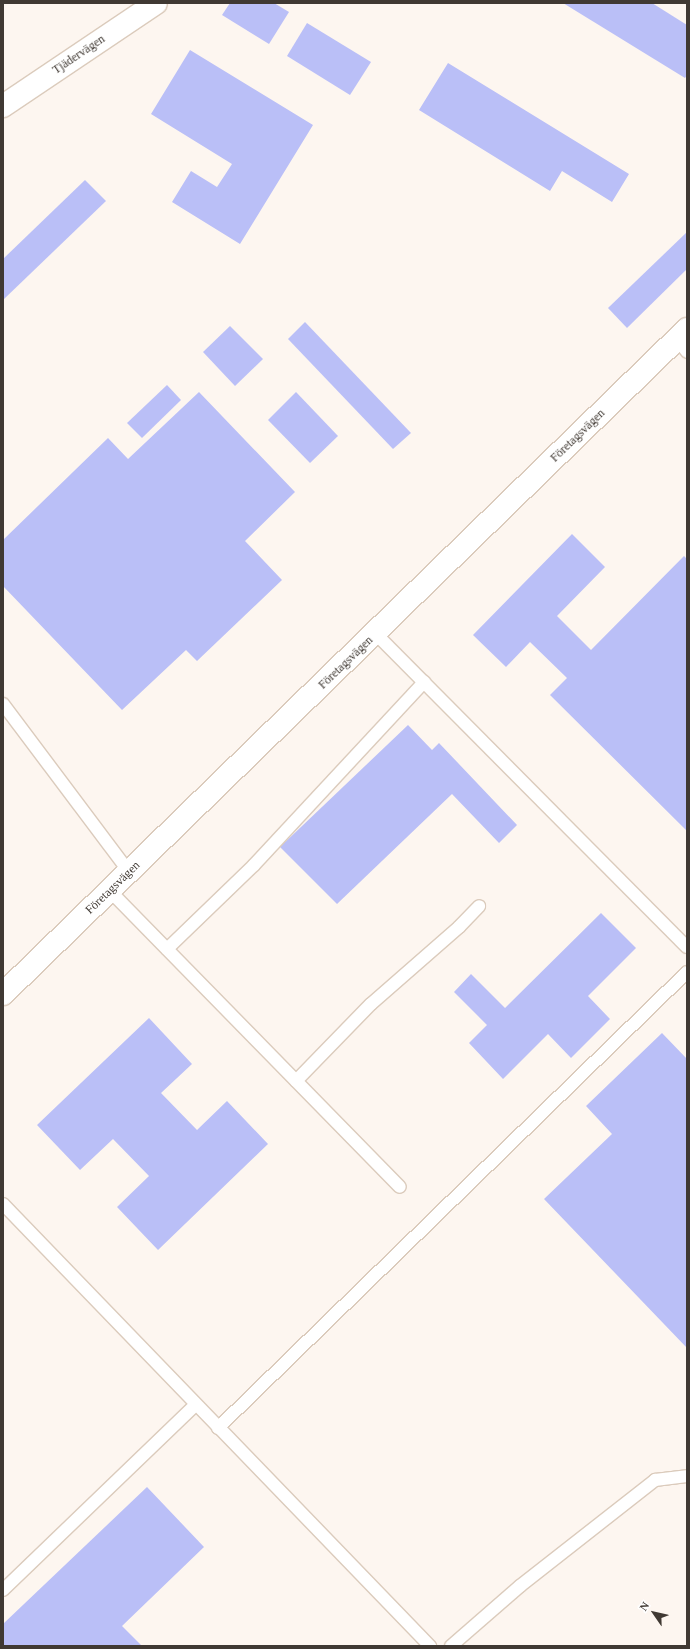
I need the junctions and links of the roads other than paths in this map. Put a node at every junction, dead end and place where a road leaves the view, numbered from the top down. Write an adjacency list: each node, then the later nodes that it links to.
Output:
1 (156, 3): 2 (street, Tjädervägen)
2 (3, 106)
3 (684, 340): 4 (street, Företagsvägen)
4 (376, 634): 5 (lane); 7 (street, Företagsvägen)
5 (424, 682): 10 (lane); 11 (lane)
6 (3, 704): 7 (lane)
7 (129, 872): 8 (street, Företagsvägen)
8 (110, 891): 11 (lane); 13 (street, Företagsvägen)
9 (479, 906): 14 (lane)
10 (687, 947)
11 (167, 949): 14 (lane)
12 (687, 972): 18 (lane)
13 (3, 994)
14 (296, 1080): 15 (lane)
15 (400, 1187)
16 (3, 1204): 17 (lane)
17 (195, 1405): 18 (lane); 20 (lane)
18 (218, 1428): 21 (lane)
19 (687, 1476): 22 (lane)
20 (3, 1590)
21 (430, 1646)
22 (451, 1646)

